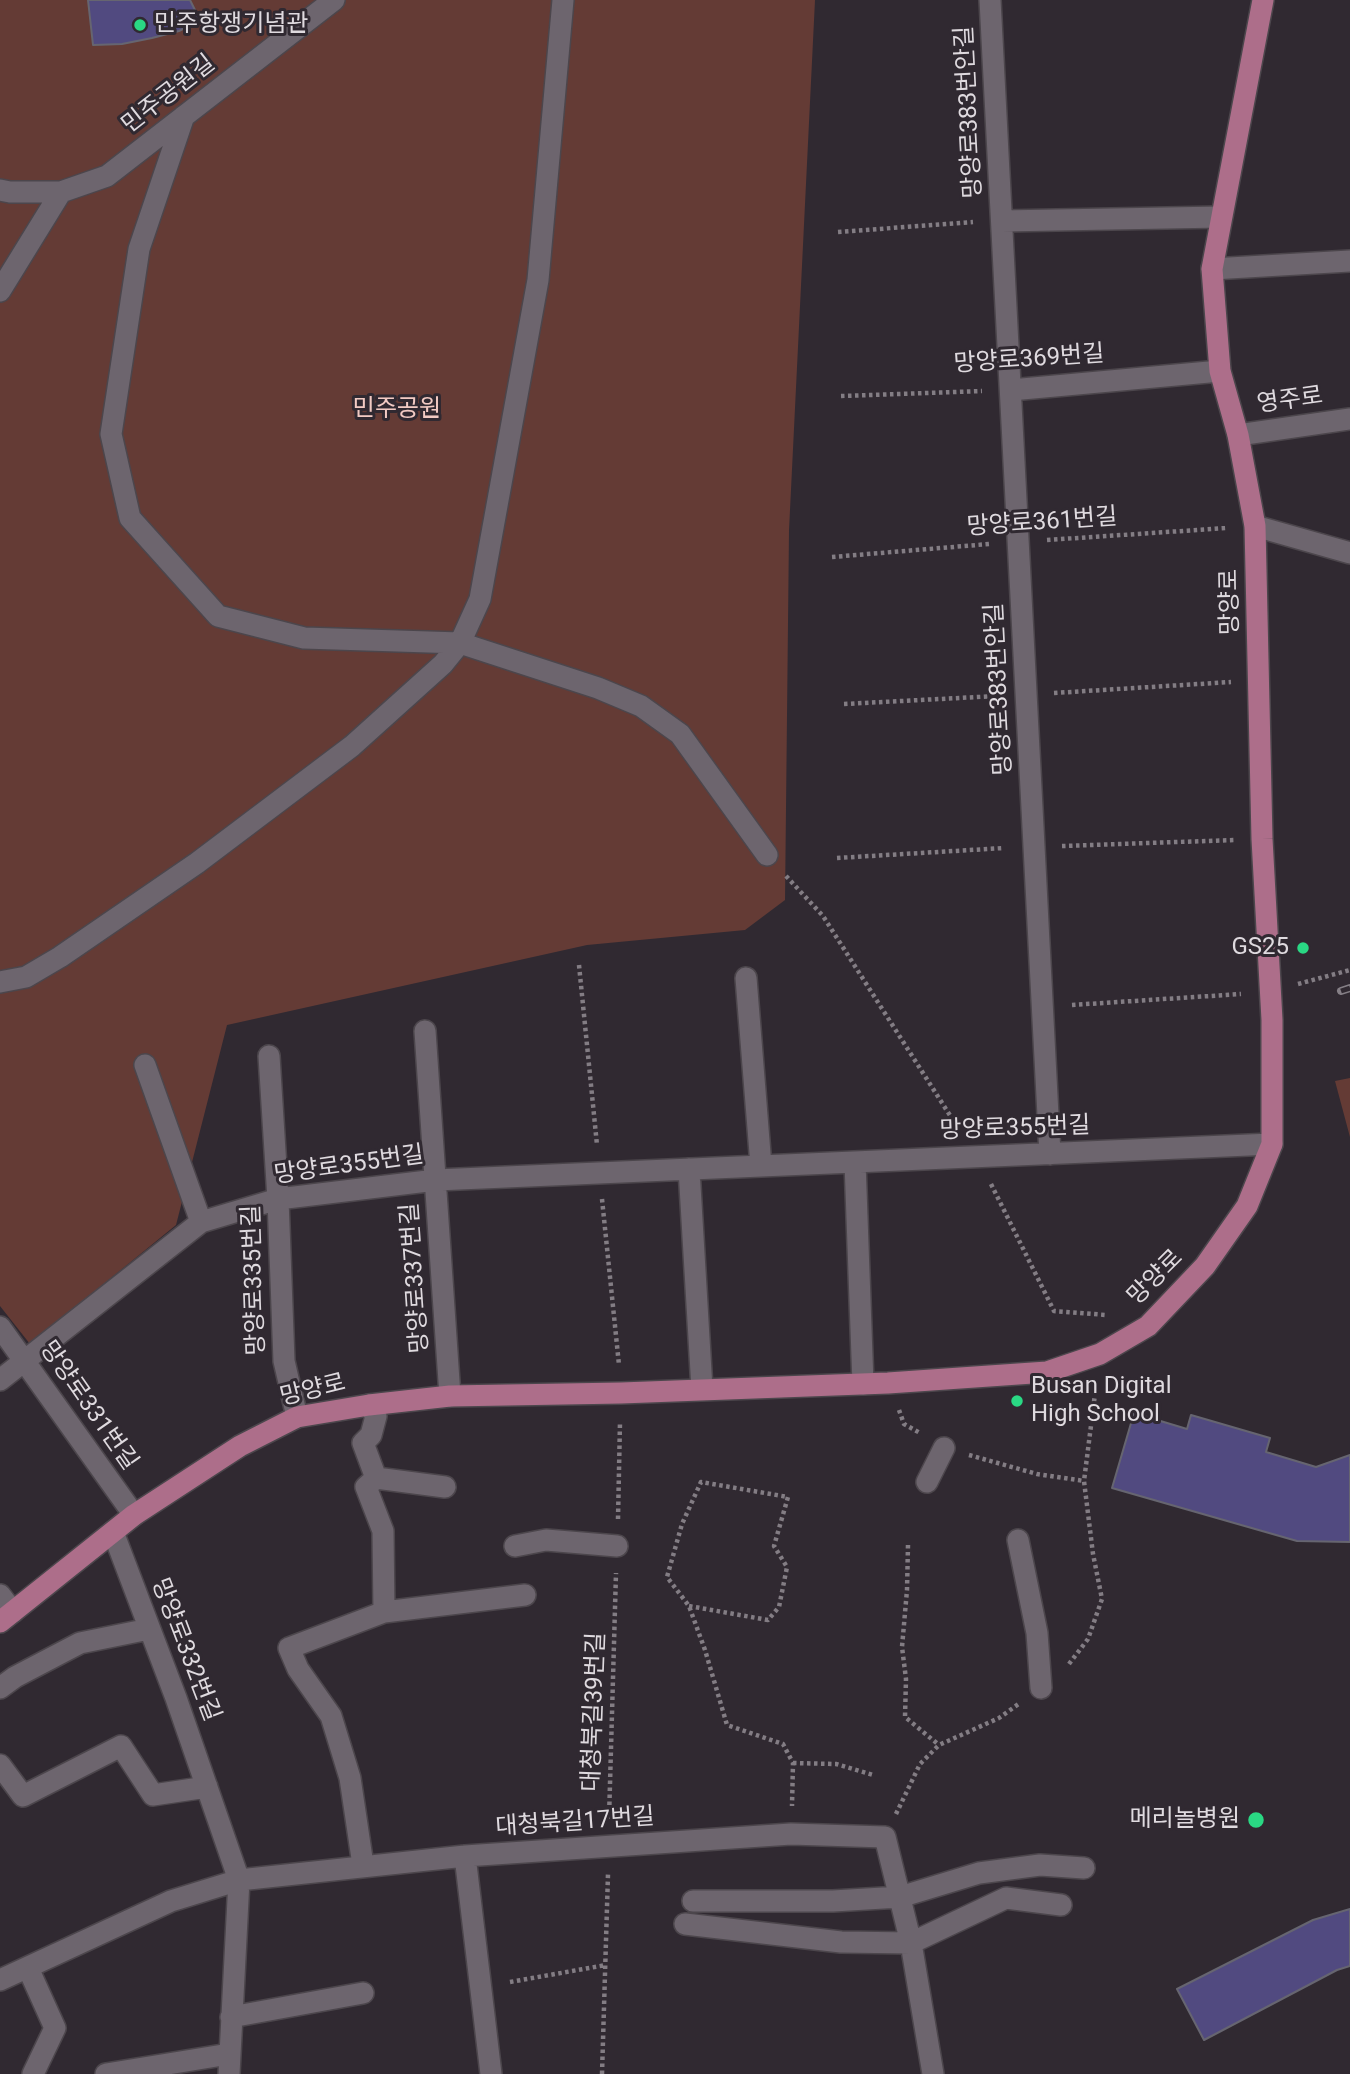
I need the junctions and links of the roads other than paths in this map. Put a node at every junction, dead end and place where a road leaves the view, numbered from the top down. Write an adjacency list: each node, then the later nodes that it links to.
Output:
1 (334, 0): 5 (street, 민주공원길)
2 (563, 0): 19 (street)
3 (990, 0): 9 (street, 망양로383번안길)
4 (1263, 0): 8 (main road, 망양로)
5 (184, 116): 7 (street, 민주공원길); 19 (street)
6 (0, 190): 7 (street, 민주공원길)
7 (61, 192): 12 (street)
8 (1221, 217): 9 (street); 11 (main road, 망양로)
9 (1002, 220): 14 (street, 망양로383번안길)
10 (1350, 261): 11 (street)
11 (1212, 269): 13 (main road, 망양로)
12 (0, 291)
13 (1220, 371): 14 (street, 망양로369번길); 16 (main road, 망양로)
14 (1011, 390): 27 (street, 망양로383번안길)
15 (1350, 419): 16 (street, 영주로)
16 (1238, 435): 17 (main road, 망양로)
17 (1255, 526): 18 (street); 26 (main road, 망양로)
18 (1350, 552)
19 (460, 643): 20 (street); 22 (street)
20 (767, 855)
21 (746, 978): 29 (street)
22 (0, 982)
23 (425, 1031): 31 (street, 망양로337번길)
24 (269, 1056): 32 (street, 망양로335번길)
25 (145, 1065): 33 (street)
26 (1272, 1144): 27 (street, 망양로355번길); 37 (main road, 망양로)
27 (1050, 1154): 28 (street, 망양로355번길)
28 (855, 1162): 29 (street, 망양로355번길); 37 (street)
29 (761, 1166): 30 (street, 망양로355번길)
30 (689, 1169): 31 (street, 망양로355번길); 38 (street)
31 (436, 1180): 32 (street, 망양로355번길); 39 (street, 망양로337번길)
32 (278, 1199): 33 (street, 망양로355번길); 41 (street, 망양로335번길)
33 (201, 1223): 35 (street, 망양로355번길)
34 (0, 1327): 35 (street, 망양로331번길)
35 (24, 1361): 36 (street, 망양로355번길); 46 (street, 망양로331번길)
36 (0, 1380)
37 (863, 1384): 38 (main road, 망양로)
38 (702, 1388): 39 (main road, 망양로)
39 (450, 1396): 40 (main road, 망양로)
40 (369, 1405): 41 (main road, 망양로); 43 (street)
41 (297, 1417): 46 (main road, 망양로)
42 (944, 1448): 44 (street)
43 (376, 1478): 45 (street); 53 (street)
44 (927, 1482)
45 (445, 1487)
46 (134, 1516): 47 (main road, 망양로)
47 (113, 1532): 54 (main road, 망양로); 55 (street, 망양로332번길)
48 (1018, 1540): 57 (street)
49 (514, 1546): 50 (street)
50 (617, 1546)
51 (0, 1595): 54 (street)
52 (525, 1595): 53 (street)
53 (384, 1612): 61 (street)
54 (6, 1617)
55 (149, 1629): 56 (street); 59 (street, 망양로332번길)
56 (0, 1688)
57 (1041, 1688)
58 (0, 1765): 59 (street)
59 (207, 1787): 63 (street, 망양로332번길)
60 (464, 1856): 61 (street, 대청북길17번길); 64 (street, 대청북길17번길); 76 (street)
61 (363, 1865): 63 (street, 대청북길17번길)
62 (1084, 1868): 64 (street)
63 (239, 1880): 69 (street, 대청북길17번길); 72 (street)
64 (901, 1897): 65 (street); 68 (street)
65 (694, 1901)
66 (1061, 1905): 68 (street)
67 (685, 1924): 68 (street)
68 (911, 1943): 77 (street)
69 (28, 1968): 70 (street, 대청북길17번길); 74 (street)
70 (0, 1980)
71 (363, 1993): 72 (street)
72 (231, 2017): 73 (street)
73 (229, 2064): 75 (street)
74 (33, 2074)
75 (106, 2074)
76 (491, 2074)
77 (933, 2074)

